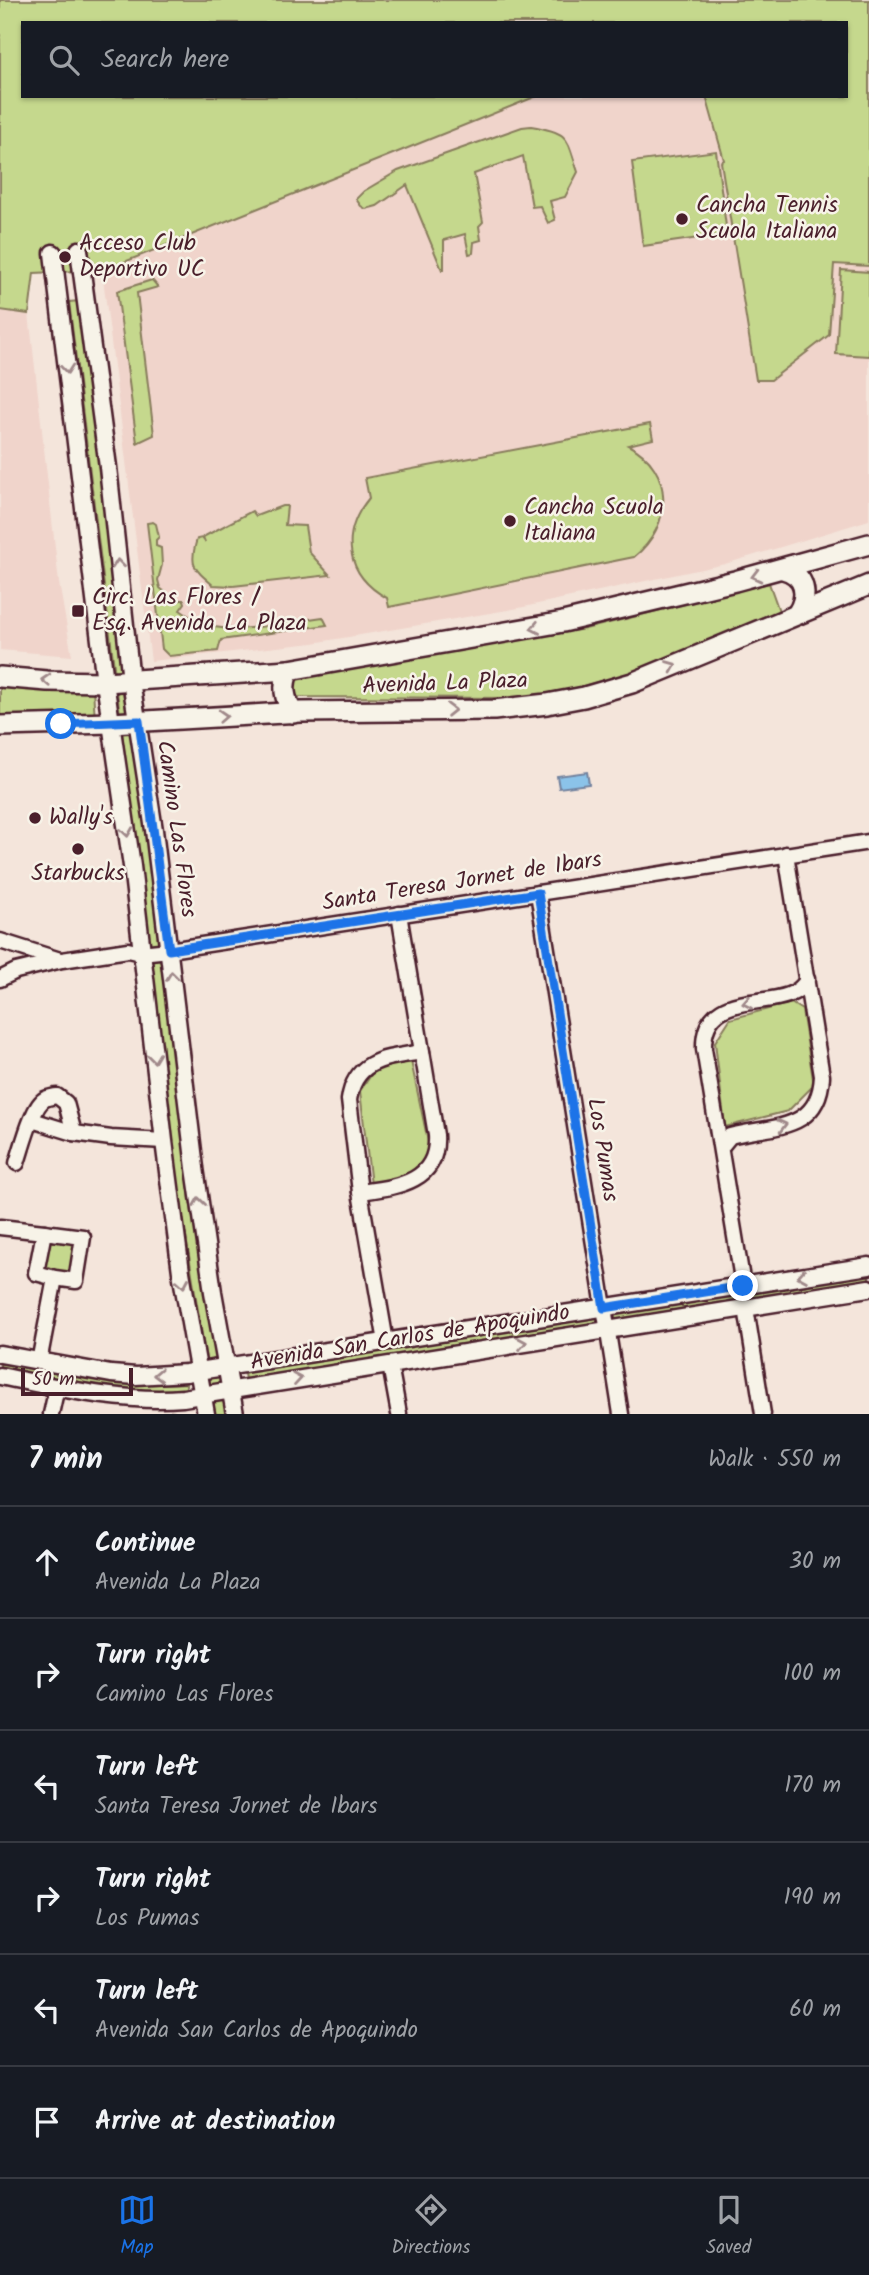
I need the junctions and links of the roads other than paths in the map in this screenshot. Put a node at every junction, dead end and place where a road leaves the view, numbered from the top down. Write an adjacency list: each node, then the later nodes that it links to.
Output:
1 (79, 250): 3 (street, Camino Las Flores)
2 (53, 253): 4 (street)
3 (89, 331): 4 (street); 11 (street, Camino Las Flores, one-way to 3)
4 (64, 335): 12 (street, one-way to 12)
5 (869, 544): 6 (main road, Avenida La Plaza)
6 (783, 569): 8 (main road); 9 (main road, Avenida La Plaza, one-way to 9)
7 (869, 584): 8 (main road, Avenida La Plaza)
8 (797, 614): 13 (main road, Avenida La Plaza, one-way to 8)
9 (289, 670): 11 (main road, Avenida La Plaza); 13 (main road)
10 (0, 677): 12 (main road, Avenida La Plaza, one-way to 10)
11 (131, 681): 12 (main road, Avenida La Plaza); 14 (street, Camino Las Flores)
12 (105, 682): 15 (street)
13 (293, 713): 14 (main road, Avenida La Plaza, one-way to 13)
14 (139, 721): 15 (main road, Avenida La Plaza); 22 (street, Camino Las Flores)
15 (111, 723): 16 (main road, Avenida La Plaza); 23 (street, one-way to 23)
16 (0, 726)
17 (869, 842): 18 (street, Santa Teresa Jornet de Ibars)
18 (786, 854): 19 (street, Santa Teresa Jornet de Ibars); 26 (street)
19 (538, 893): 20 (street, Santa Teresa Jornet de Ibars); 40 (street, Los Pumas)
20 (399, 914): 22 (street, Santa Teresa Jornet de Ibars); 27 (street)
21 (0, 941): 24 (street, Santa Teresa Jornet de Ibars)
22 (169, 950): 23 (street, Santa Teresa Jornet de Ibars); 47 (street, Camino Las Flores, one-way to 22)
23 (141, 953): 24 (street, Santa Teresa Jornet de Ibars); 30 (street, one-way to 30)
24 (62, 960): 25 (street, Santa Teresa Jornet de Ibars)
25 (0, 979)
26 (807, 979): 31 (street, one-way to 26); 31 (street, one-way to 31)
27 (422, 1052): 33 (street); 33 (street)
28 (32, 1120): 29 (street); 29 (street); 32 (street)
29 (74, 1133): 30 (street)
30 (164, 1141): 48 (street, one-way to 48)
31 (721, 1147): 38 (street)
32 (17, 1163)
33 (360, 1192): 43 (street)
34 (0, 1227): 35 (street)
35 (44, 1233): 37 (street); 37 (street)
36 (869, 1266): 38 (street, Avenida San Carlos de Apoquindo, one-way to 38)
37 (55, 1278): 45 (street)
38 (743, 1286): 40 (street, Avenida San Carlos de Apoquindo)
39 (869, 1288): 41 (street, Avenida San Carlos de Apoquindo)
40 (604, 1308): 42 (street, Los Pumas); 43 (street, Avenida San Carlos de Apoquindo)
41 (746, 1308): 42 (street, Avenida San Carlos de Apoquindo); 58 (street)
42 (608, 1330): 46 (street, Avenida San Carlos de Apoquindo, one-way to 42); 57 (street, Los Pumas)
43 (386, 1342): 47 (street, Avenida San Carlos de Apoquindo)
44 (0, 1354): 45 (street, Avenida San Carlos de Apoquindo)
45 (38, 1362): 48 (street, Avenida San Carlos de Apoquindo, one-way to 45)
46 (390, 1364): 51 (street, Avenida San Carlos de Apoquindo, one-way to 46); 56 (street)
47 (226, 1368): 48 (street, Avenida San Carlos de Apoquindo); 51 (street, Camino Las Flores)
48 (199, 1372): 52 (street)
49 (0, 1376): 50 (street, Avenida San Carlos de Apoquindo)
50 (57, 1387): 52 (street, Avenida San Carlos de Apoquindo); 53 (street)
51 (230, 1390): 52 (street, Avenida San Carlos de Apoquindo); 55 (street, Camino Las Flores)
52 (203, 1395): 54 (street)
53 (51, 1414)
54 (206, 1414)
55 (235, 1414)
56 (400, 1414)
57 (621, 1414)
58 (763, 1414)

